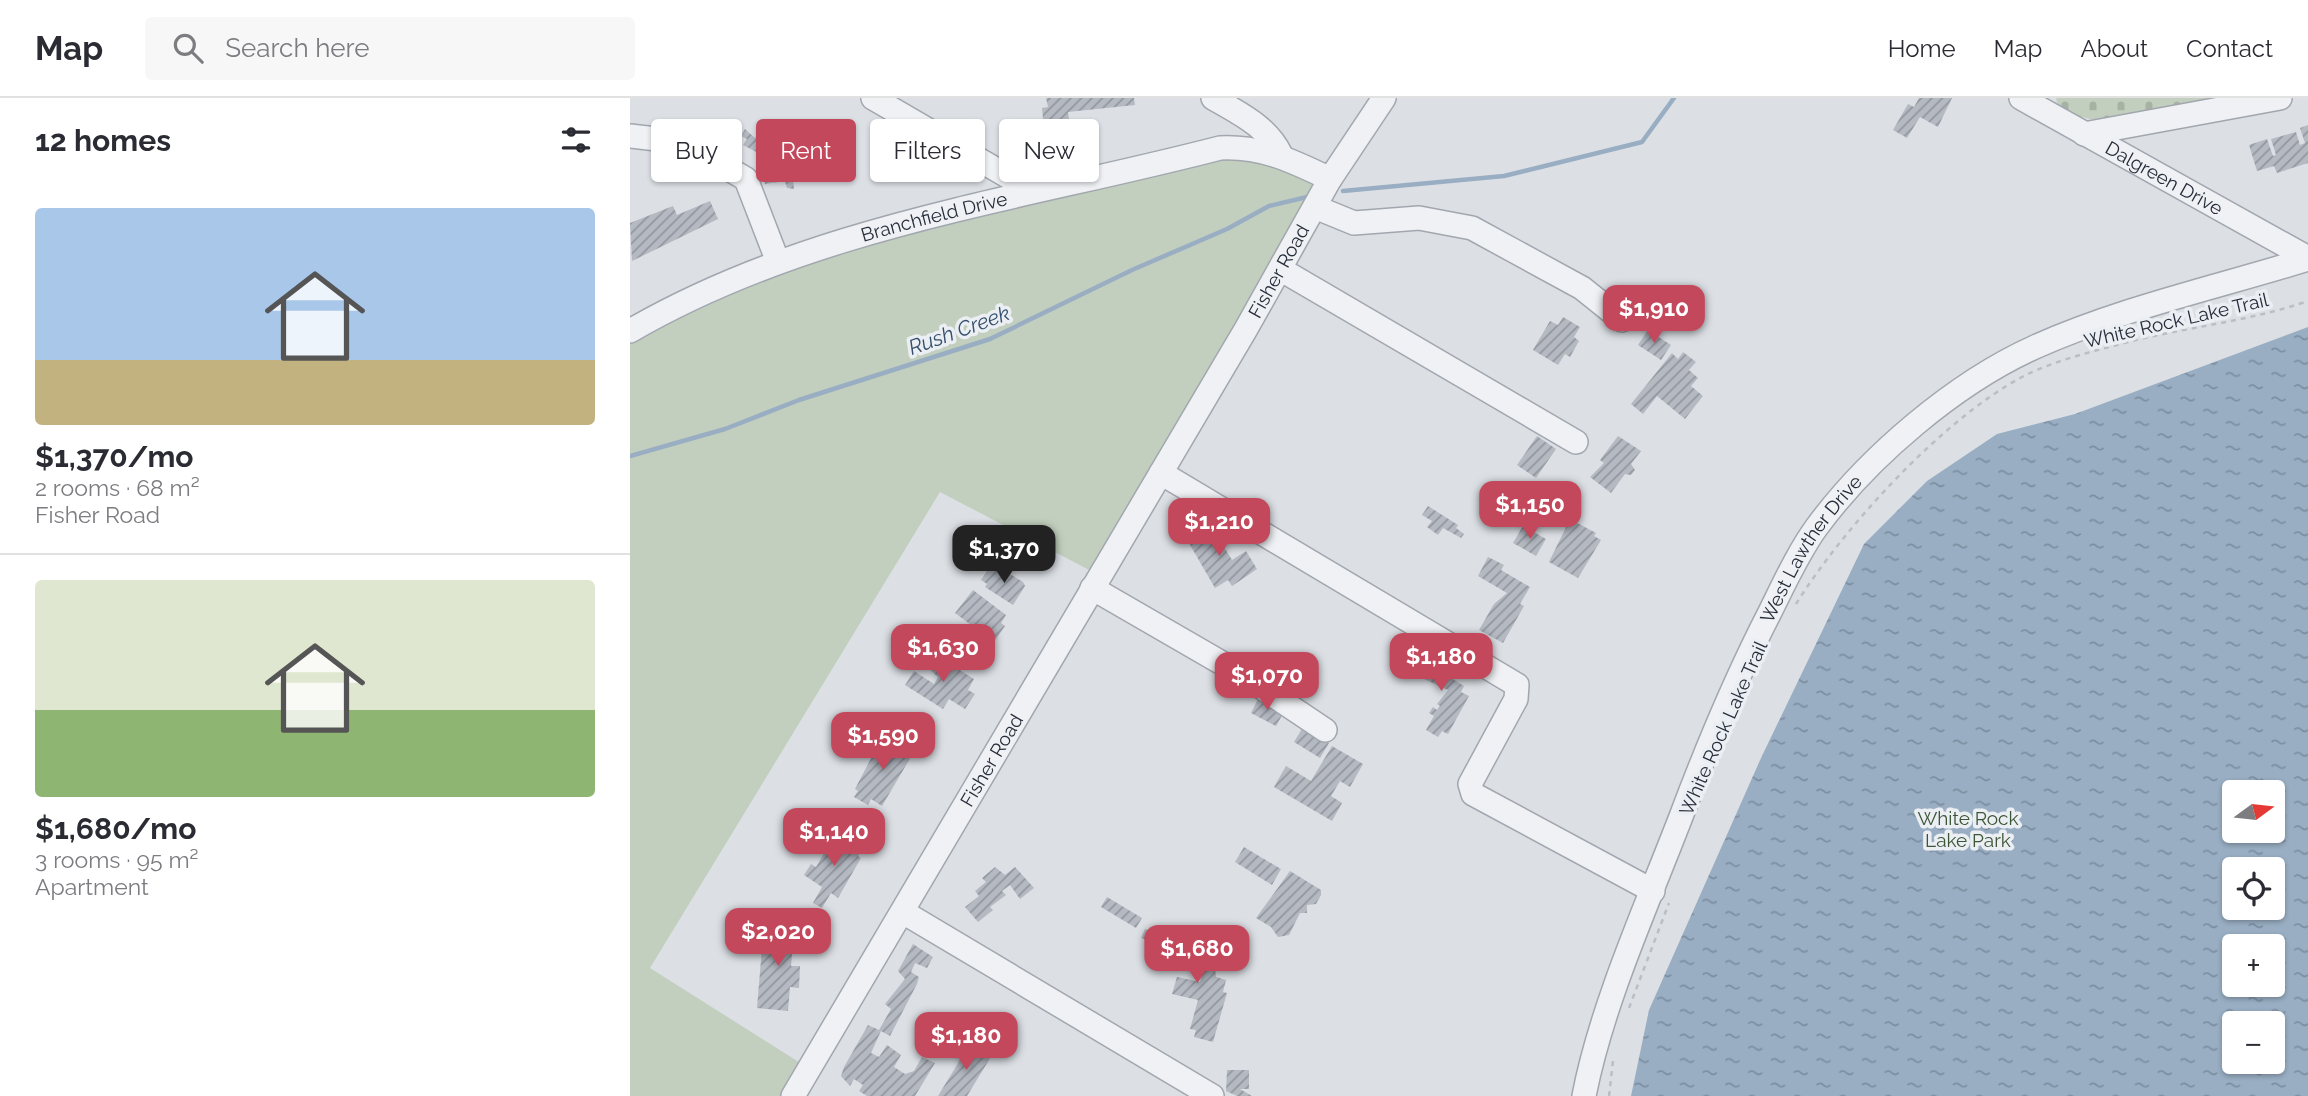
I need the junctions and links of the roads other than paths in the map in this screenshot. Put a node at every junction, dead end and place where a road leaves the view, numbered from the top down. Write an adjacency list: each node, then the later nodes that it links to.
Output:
1 (873, 98): 10 (street)
2 (1213, 98): 8 (street)
3 (1384, 98): 9 (street, Fisher Road)
4 (2021, 98): 6 (street, Dalgreen Drive)
5 (2280, 98): 6 (street)
6 (2084, 134): 12 (street, Dalgreen Drive)
7 (630, 136): 13 (street)
8 (1280, 155): 9 (street, Branchfield Drive); 10 (street, Branchfield Drive)
9 (1330, 179): 11 (street, Fisher Road)
10 (1033, 191): 13 (street, Branchfield Drive)
11 (1315, 207): 14 (street, Fisher Road); 15 (street)
12 (2308, 259): 21 (street, West Lawther Drive)
13 (778, 262): 16 (street, Branchfield Drive)
14 (1280, 269): 17 (street); 18 (street, Fisher Road)
15 (1622, 320)
16 (630, 331)
17 (1576, 442)
18 (1161, 473): 19 (street, Fisher Road); 21 (street)
19 (1092, 588): 20 (street); 22 (street, Fisher Road)
20 (1325, 730)
21 (1662, 894): 25 (street, West Lawther Drive)
22 (903, 912): 23 (street, Fisher Road); 24 (street)
23 (793, 1096)
24 (1212, 1096)
25 (1584, 1096)

